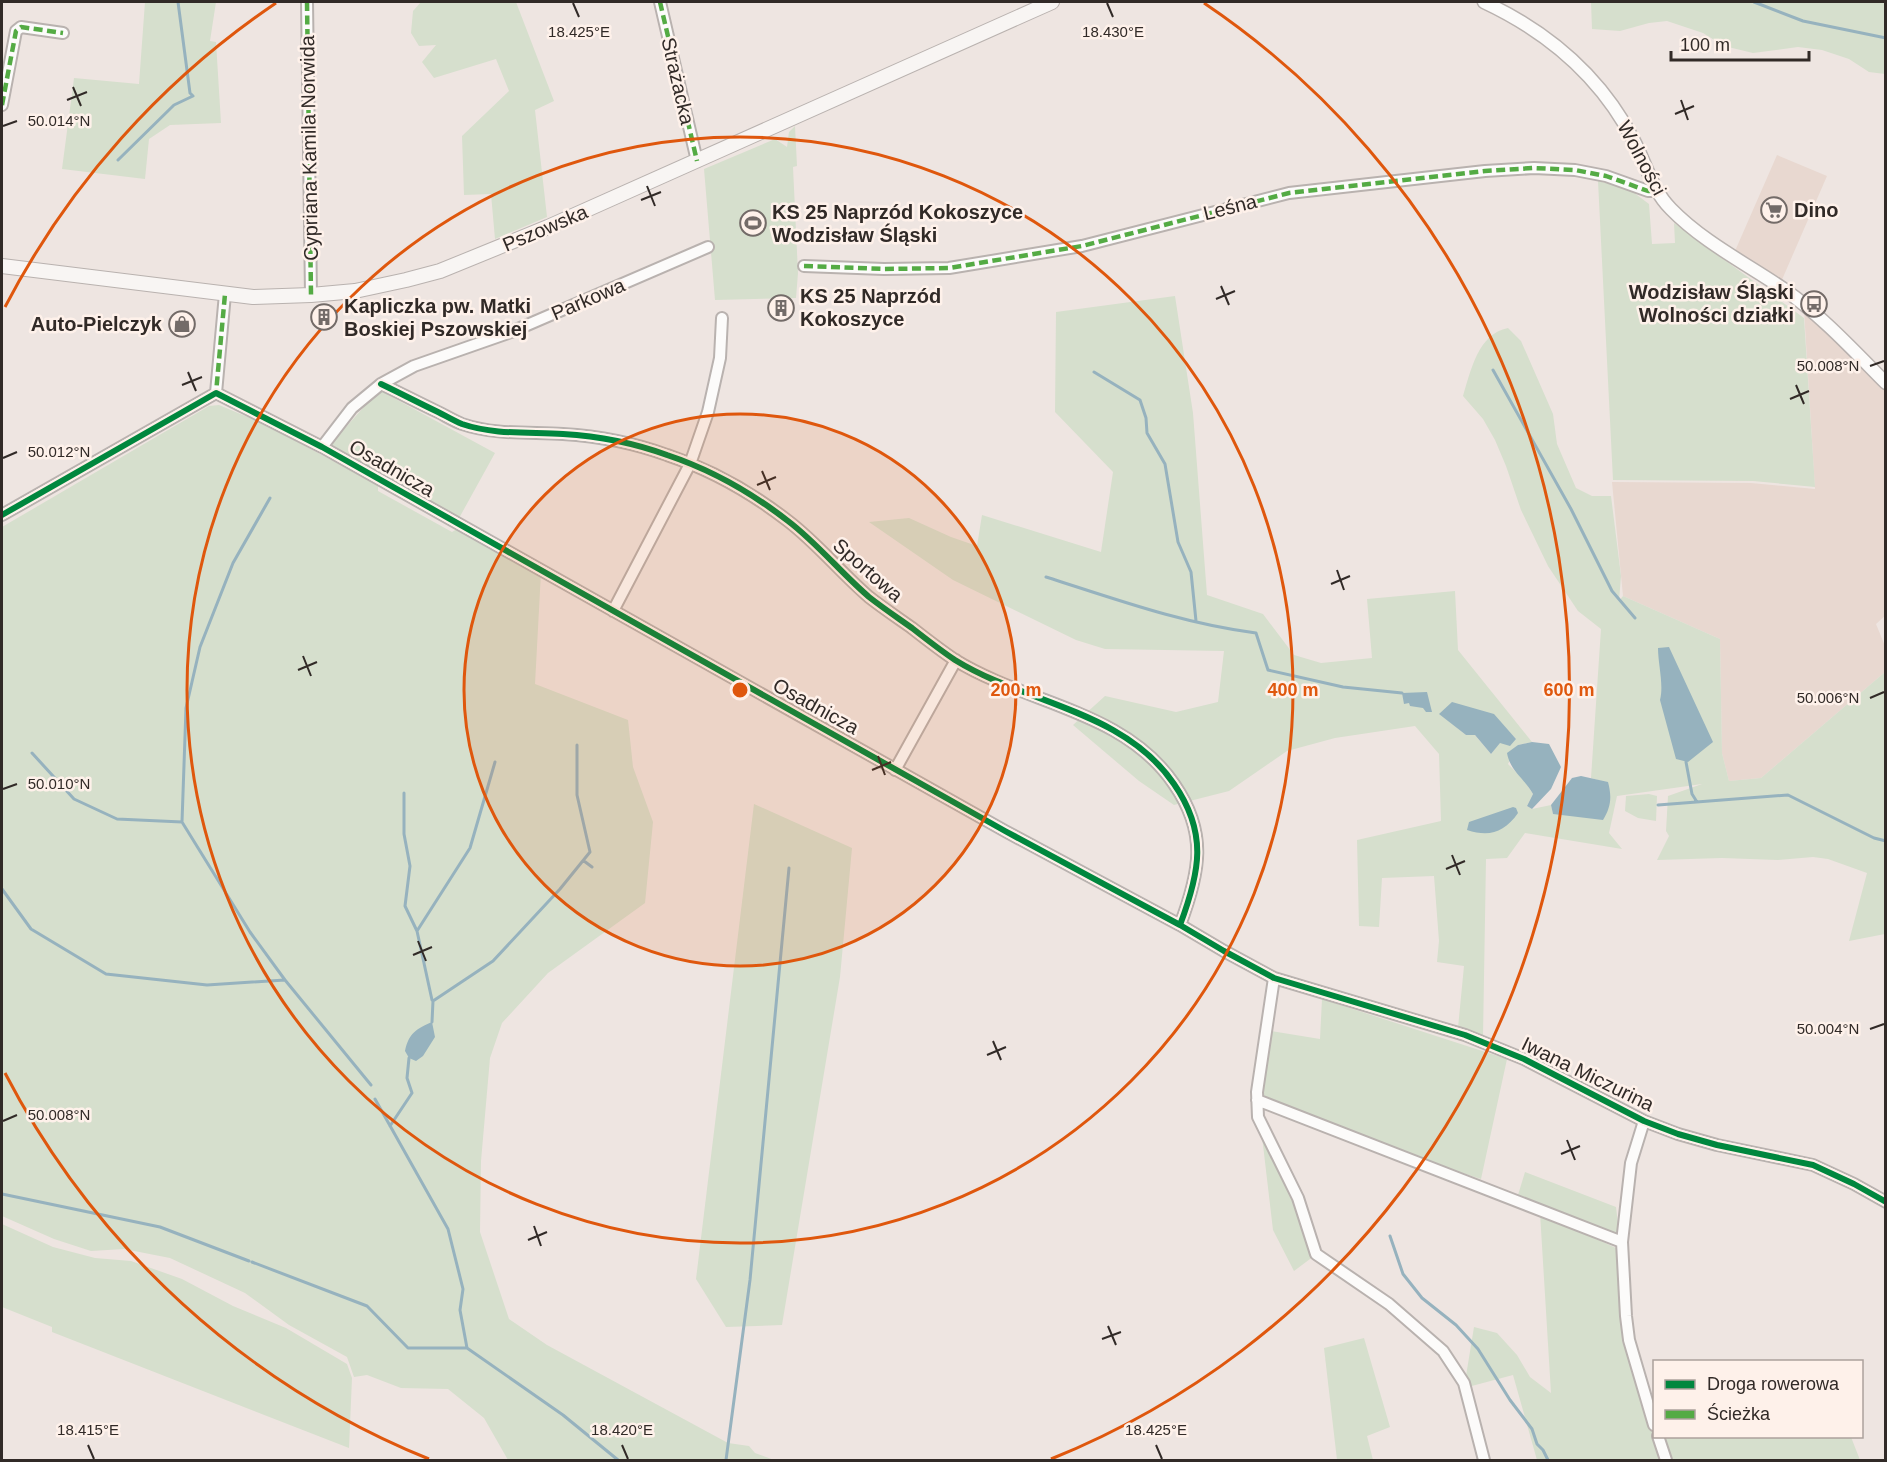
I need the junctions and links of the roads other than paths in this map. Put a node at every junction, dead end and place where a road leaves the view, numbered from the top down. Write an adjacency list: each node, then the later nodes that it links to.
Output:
1 (307, 2): 13 (street, Cypriana Kamila Norwida)
2 (660, 2): 7 (street, Strażacka)
3 (1052, 2): 7 (main road, Pszowska)
4 (1484, 2): 8 (street, Wolności)
5 (63, 33): 6 (street)
6 (2, 105)
7 (697, 161): 13 (main road, Pszowska)
8 (1657, 190): 11 (street, Leśna); 15 (street, Wolności)
9 (708, 247): 16 (street, Parkowa)
10 (2, 266): 12 (main road, Pszowska)
11 (804, 266)
12 (225, 294): 13 (main road, Pszowska); 17 (street)
13 (311, 295)
14 (722, 318): 19 (street)
15 (1886, 383)
16 (381, 384): 18 (street, Parkowa); 19 (street, Sportowa)
17 (216, 393): 18 (street, Osadnicza); 20 (street)
18 (321, 447): 21 (street, Osadnicza)
19 (690, 464): 21 (street); 22 (street, Sportowa)
20 (2, 515)
21 (613, 611): 23 (street, Osadnicza)
22 (956, 660): 23 (street); 24 (street, Sportowa)
23 (895, 770): 24 (street, Osadnicza)
24 (1180, 925): 25 (street, Osadnicza)
25 (1274, 978): 26 (street); 27 (street, Iwana Miczurina)
26 (1257, 1100): 29 (street); 32 (street)
27 (1644, 1121): 28 (street, Iwana Miczurina); 29 (street, Iwana Miczurina)
28 (1886, 1202)
29 (1622, 1242): 30 (street, Iwana Miczurina)
30 (1653, 1422)
31 (1658, 1438): 33 (street)
32 (1484, 1461)
33 (1666, 1461)

